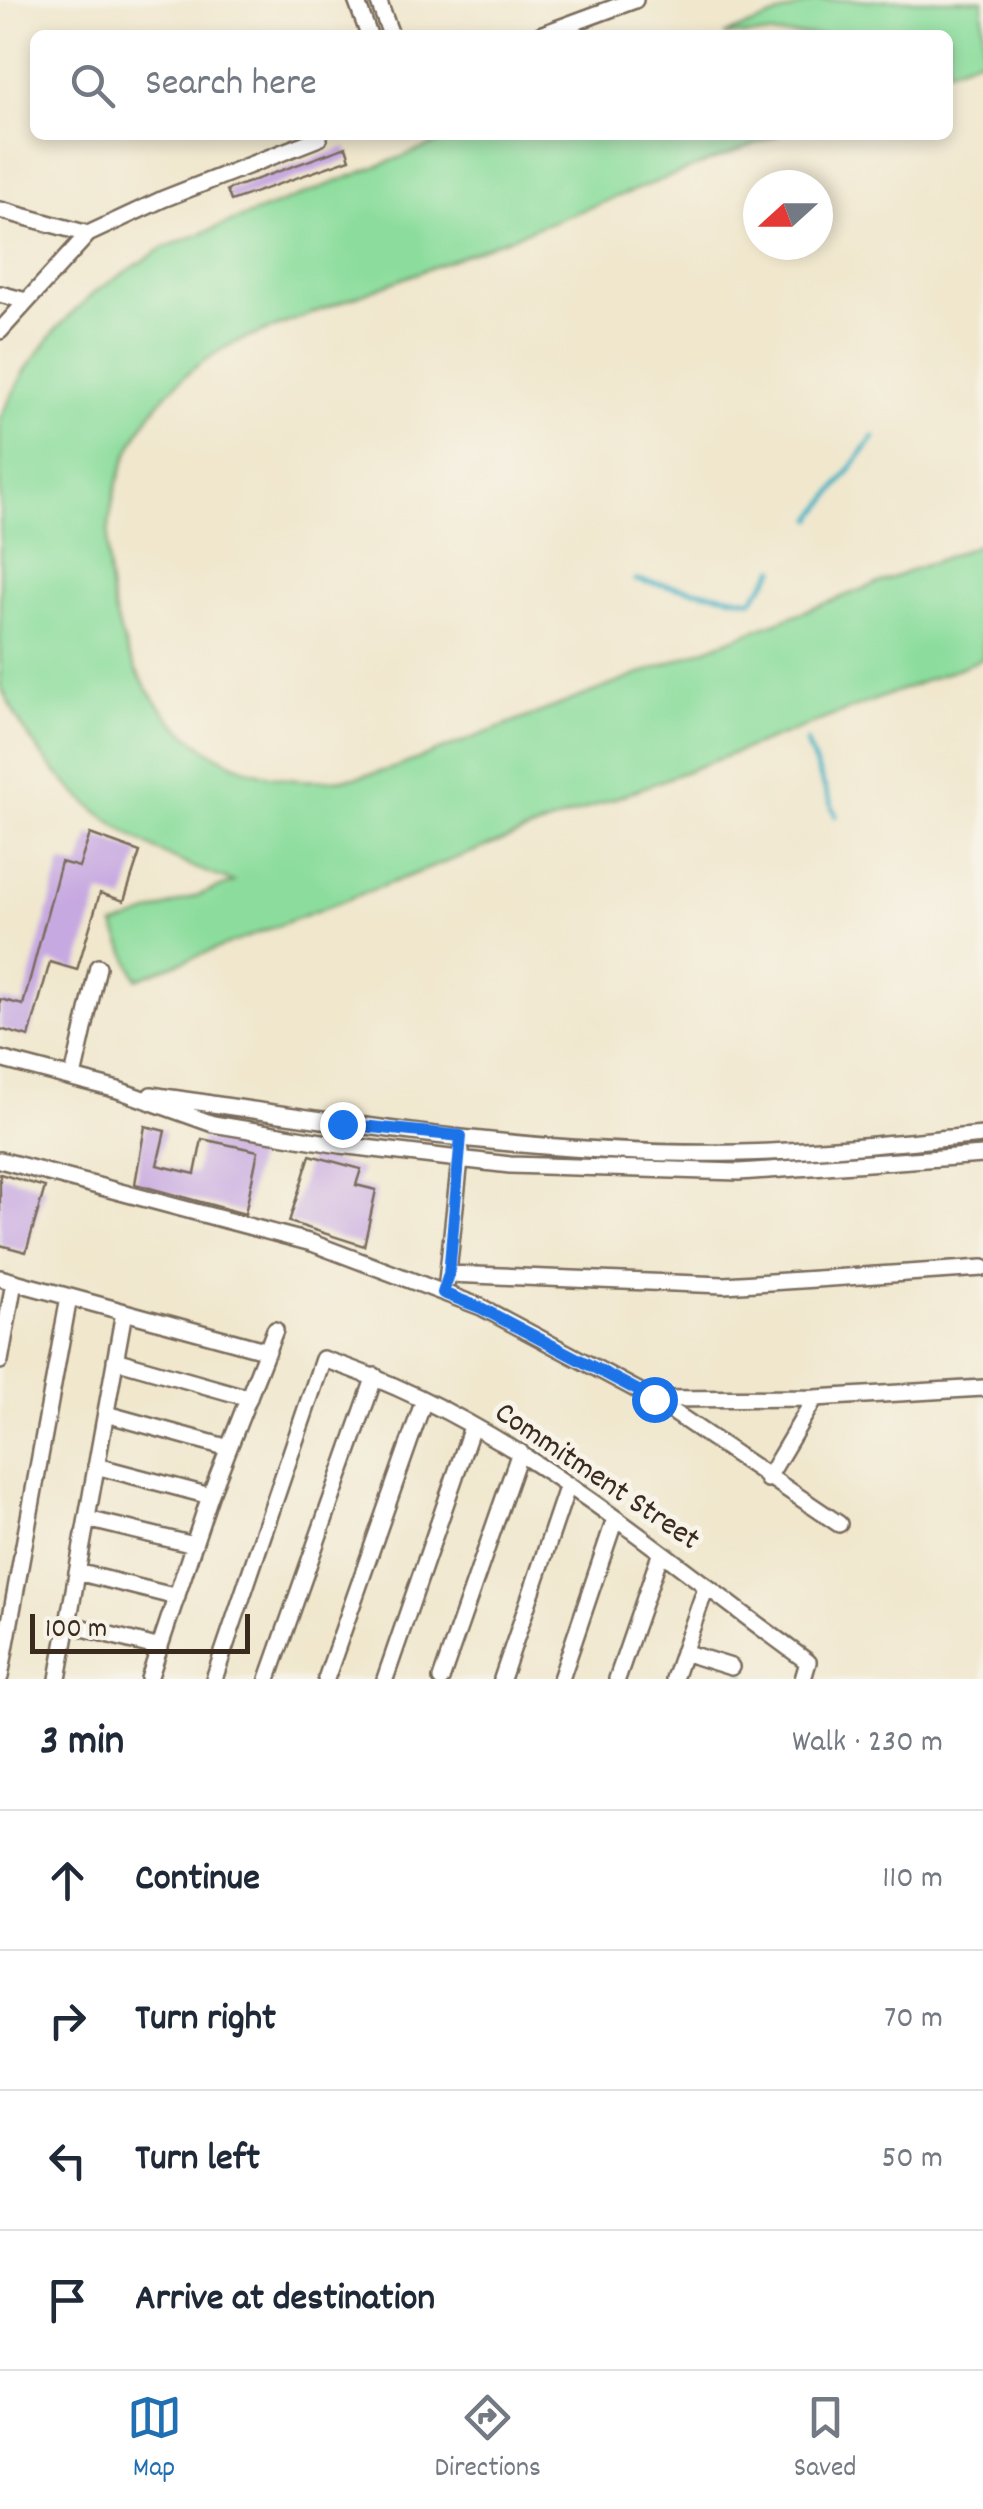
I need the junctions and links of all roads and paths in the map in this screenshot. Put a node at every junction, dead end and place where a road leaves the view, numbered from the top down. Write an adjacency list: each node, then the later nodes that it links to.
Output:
1 (356, 0): 5 (street)
2 (378, 0): 6 (street)
3 (632, 0): 4 (street)
4 (605, 5): 7 (street)
5 (367, 30)
6 (389, 30)
7 (551, 30)
8 (314, 140): 10 (street)
9 (0, 210): 10 (street)
10 (88, 234): 12 (street)
11 (0, 294): 12 (street)
12 (26, 301): 13 (street)
13 (0, 331)
14 (98, 967): 16 (street)
15 (0, 1058): 16 (street)
16 (73, 1077): 17 (street)
17 (118, 1090): 19 (street); 21 (street)
18 (983, 1135): 19 (street)
19 (461, 1136): 21 (street)
20 (983, 1155): 21 (street)
21 (460, 1159): 24 (street)
22 (0, 1160): 26 (street)
23 (983, 1268): 24 (street)
24 (449, 1274): 26 (street)
25 (7, 1280): 27 (street); 32 (street)
26 (443, 1293): 37 (street)
27 (69, 1297): 28 (street); 59 (street)
28 (124, 1312): 30 (street); 31 (street)
29 (275, 1330): 30 (street)
30 (268, 1351): 35 (street)
31 (116, 1360): 35 (street); 39 (street)
32 (0, 1361)
33 (375, 1376): 38 (street, Commitment Street); 62 (street, Commitment Street); 63 (street)
34 (983, 1388): 36 (street)
35 (249, 1398): 41 (street)
36 (815, 1398): 37 (street); 44 (street)
37 (654, 1399): 44 (street)
38 (424, 1400): 40 (street, Commitment Street); 64 (street)
39 (106, 1414): 41 (street); 43 (street)
40 (472, 1427): 42 (street, Commitment Street); 65 (street)
41 (229, 1448): 46 (street)
42 (520, 1452): 45 (street, Commitment Street); 66 (street)
43 (96, 1466): 46 (street); 47 (street)
44 (767, 1479): 49 (street)
45 (568, 1486): 48 (street, Commitment Street); 67 (street)
46 (210, 1496): 50 (street)
47 (87, 1518): 50 (street); 52 (street)
48 (615, 1519): 51 (street, Commitment Street); 68 (street)
49 (839, 1524)
50 (194, 1545): 54 (street)
51 (661, 1552): 53 (street, Commitment Street); 69 (street)
52 (78, 1572): 54 (street); 55 (street)
53 (706, 1588): 57 (street); 71 (street, Commitment Street)
54 (176, 1597): 56 (street)
55 (68, 1624): 56 (street); 60 (street)
56 (160, 1648): 61 (street)
57 (683, 1652): 58 (street); 70 (street)
58 (732, 1667)
59 (0, 1677)
60 (62, 1678)
61 (149, 1679)
62 (214, 1679)
63 (268, 1679)
64 (326, 1679)
65 (386, 1679)
66 (442, 1679)
67 (502, 1679)
68 (560, 1679)
69 (616, 1679)
70 (674, 1679)
71 (803, 1679)

